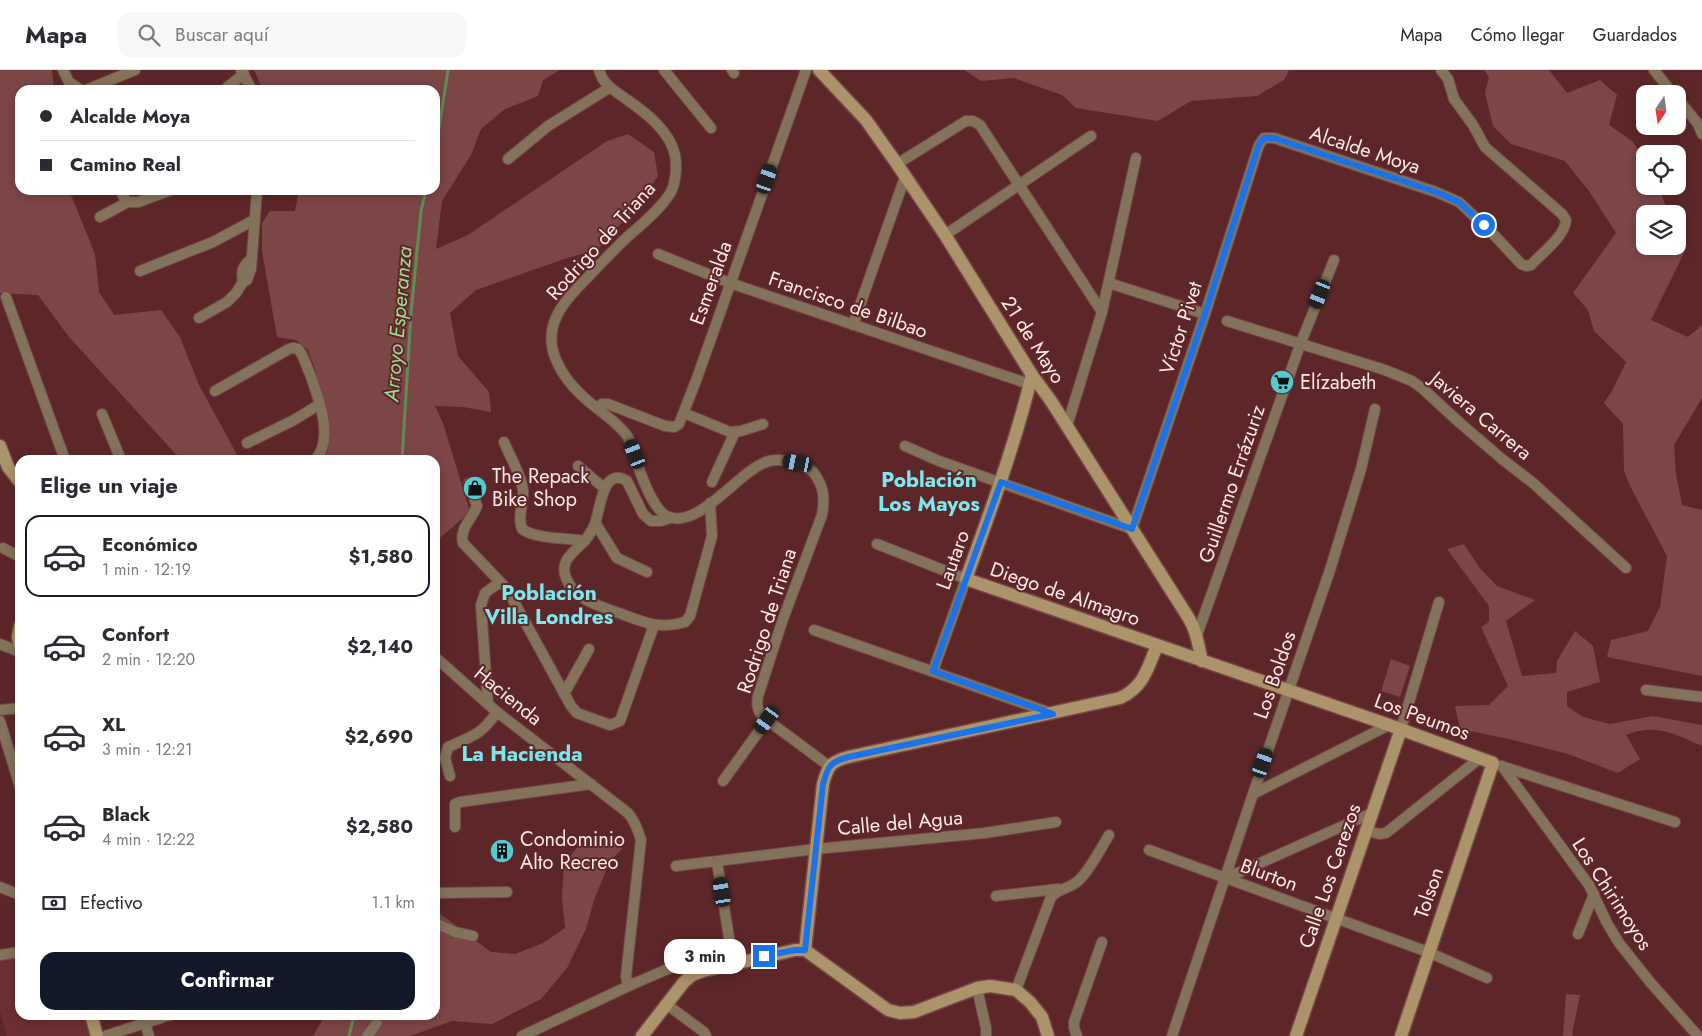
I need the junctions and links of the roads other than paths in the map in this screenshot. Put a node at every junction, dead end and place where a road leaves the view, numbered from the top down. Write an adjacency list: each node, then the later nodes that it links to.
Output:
1 (63, 70): 11 (street)
2 (135, 70): 10 (street)
3 (598, 70): 16 (street, Rodrigo de Triana)
4 (664, 70): 18 (street)
5 (806, 70): 37 (street, Esmeralda)
6 (819, 70): 24 (street, 21 de Mayo)
7 (1441, 70): 21 (street, Alcalde Moya)
8 (1654, 70): 15 (street)
9 (242, 72): 13 (street); 14 (street)
10 (123, 73): 12 (street)
11 (74, 85)
12 (97, 85)
13 (229, 85)
14 (249, 85)
15 (1666, 85)
16 (609, 88): 22 (street); 51 (street, Rodrigo de Triana)
17 (1686, 109): 19 (street)
18 (711, 128)
19 (1702, 134)
20 (1090, 136): 26 (street)
21 (1264, 138): 41 (street, Víctor Pivet)
22 (508, 158)
23 (1136, 158): 38 (street)
24 (897, 164): 25 (street, 21 de Mayo); 26 (street)
25 (905, 177): 33 (street, 21 de Mayo); 44 (street)
26 (1018, 184): 33 (street); 40 (street)
27 (123, 195): 30 (street)
28 (157, 195): 30 (street)
29 (256, 195): 32 (street)
30 (128, 202): 31 (street)
31 (100, 217)
32 (254, 220): 36 (street); 42 (street)
33 (945, 234): 46 (street, 21 de Mayo)
34 (658, 254): 37 (street, Francisco de Bilbao)
35 (1334, 260): 45 (street, Guillermo Errázuriz)
36 (140, 271)
37 (730, 283): 44 (street, Francisco de Bilbao); 53 (street, Esmeralda)
38 (1109, 283): 40 (street); 41 (street)
39 (6, 297): 62 (street)
40 (1102, 312): 56 (street)
41 (1205, 314): 74 (street, Víctor Pivet)
42 (199, 318)
43 (1227, 321): 45 (street, Javiera Carrera)
44 (853, 325): 46 (street, Francisco de Bilbao)
45 (1300, 344): 79 (street, Javiera Carrera); 86 (street, Guillermo Errázuriz)
46 (1030, 380): 48 (street, Lautaro); 49 (street, 21 de Mayo)
47 (215, 391): 50 (street)
48 (1027, 399): 49 (street); 68 (street, Lautaro)
49 (1051, 402): 56 (street, 21 de Mayo)
50 (320, 404): 59 (street); 64 (street)
51 (596, 408): 53 (street); 72 (street, Rodrigo de Triana)
52 (1375, 409): 95 (street, Los Boldos)
53 (684, 413): 57 (street)
54 (102, 414): 63 (street)
55 (763, 424): 57 (street)
56 (1067, 426): 74 (street, 21 de Mayo)
57 (735, 432): 67 (street)
58 (504, 442): 75 (street)
59 (247, 444)
60 (0, 446): 66 (street)
61 (905, 446): 68 (street)
62 (62, 455)
63 (119, 455)
64 (320, 455)
65 (578, 466): 70 (street)
66 (15, 476)
67 (712, 482)
68 (1001, 482): 74 (street); 81 (street, Lautaro)
69 (469, 483): 82 (street)
70 (604, 488): 72 (street); 73 (street)
71 (710, 503): 72 (street, Rodrigo de Triana); 84 (street); 104 (street, Rodrigo de Triana)
72 (670, 518)
73 (596, 524): 75 (street); 80 (street)
74 (1132, 529): 86 (street, 21 de Mayo)
75 (585, 541): 84 (street)
76 (877, 544): 81 (street, Diego de Almagro)
77 (3, 548): 78 (street)
78 (15, 554)
79 (1626, 568)
80 (647, 572)
81 (966, 579): 89 (street, Diego de Almagro); 94 (street, Lautaro)
82 (503, 586): 97 (street); 99 (street)
83 (1439, 602): 106 (street)
84 (654, 625): 97 (street)
85 (814, 630): 94 (street)
86 (1197, 638): 91 (street); 93 (street, 21 de Mayo)
87 (0, 644): 88 (street)
88 (15, 646)
89 (1157, 646): 91 (street, Los Peumos); 103 (street)
90 (589, 649): 97 (street)
91 (1185, 655): 93 (street, Los Peumos)
92 (440, 661): 99 (street, Hacienda)
93 (1202, 661): 95 (street, Los Peumos)
94 (933, 671): 103 (street)
95 (1288, 690): 106 (street, Los Peumos); 114 (street, Los Boldos)
96 (1646, 690): 98 (street)
97 (564, 694)
98 (1702, 696)
99 (488, 704): 102 (street, Hacienda)
100 (15, 708): 101 (street)
101 (0, 710)
102 (497, 712): 111 (street); 113 (street, Hacienda)
103 (1053, 714): 110 (street)
104 (767, 720): 110 (street, Rodrigo de Triana); 112 (street)
105 (0, 721): 108 (street)
106 (1395, 727): 107 (street, Los Peumos); 114 (street); 115 (street, Calle Los Cerezos)
107 (1480, 758): 109 (street, Los Peumos); 119 (street)
108 (15, 761)
109 (1498, 765): 117 (street, Los Peumos); 131 (street, Los Chirimoyos); 139 (street, Tolson)
110 (828, 766): 121 (street)
111 (450, 776)
112 (723, 781)
113 (591, 784): 118 (street); 145 (street, Hacienda)
114 (1253, 794): 125 (street, Los Boldos)
115 (1372, 813): 119 (street, Calle Los Cerezos); 125 (street)
116 (1056, 822): 121 (street, Calle del Agua)
117 (1675, 822)
118 (455, 827)
119 (1365, 830): 133 (street, Calle Los Cerezos)
120 (1109, 835): 127 (street)
121 (816, 849): 123 (street, Calle del Agua); 138 (street)
122 (1149, 850): 125 (street, Blurton)
123 (717, 862): 124 (street, Calle del Agua); 142 (street)
124 (676, 866)
125 (1225, 878): 133 (street, Blurton); 163 (street, Los Boldos)
126 (0, 887): 129 (street)
127 (1058, 890): 132 (street); 147 (street)
128 (507, 892): 130 (street)
129 (15, 893)
130 (440, 893)
131 (1594, 894): 135 (street); 166 (street, Los Chirimoyos)
132 (996, 896)
133 (1336, 918): 139 (street, Blurton); 164 (street, Calle Los Cerezos)
134 (440, 925): 136 (street)
135 (1578, 934)
136 (473, 936)
137 (1102, 942): 162 (street)
138 (805, 950): 142 (street); 146 (street)
139 (1428, 952): 144 (street, Blurton); 165 (street, Tolson)
140 (15, 953): 141 (street)
141 (0, 955)
142 (732, 963): 143 (street)
143 (692, 975): 145 (street); 148 (street)
144 (1487, 978)
145 (633, 984): 157 (street)
146 (977, 988): 147 (street); 160 (street)
147 (1016, 990): 161 (street)
148 (666, 1004): 158 (street); 159 (street)
149 (92, 1020): 153 (street)
150 (154, 1020): 151 (street)
151 (145, 1023): 154 (street); 155 (street)
152 (377, 1023): 156 (street)
153 (97, 1036)
154 (105, 1036)
155 (149, 1036)
156 (367, 1036)
157 (522, 1036)
158 (642, 1036)
159 (706, 1036)
160 (986, 1036)
161 (1048, 1036)
162 (1077, 1036)
163 (1172, 1036)
164 (1296, 1036)
165 (1401, 1036)
166 (1698, 1036)

